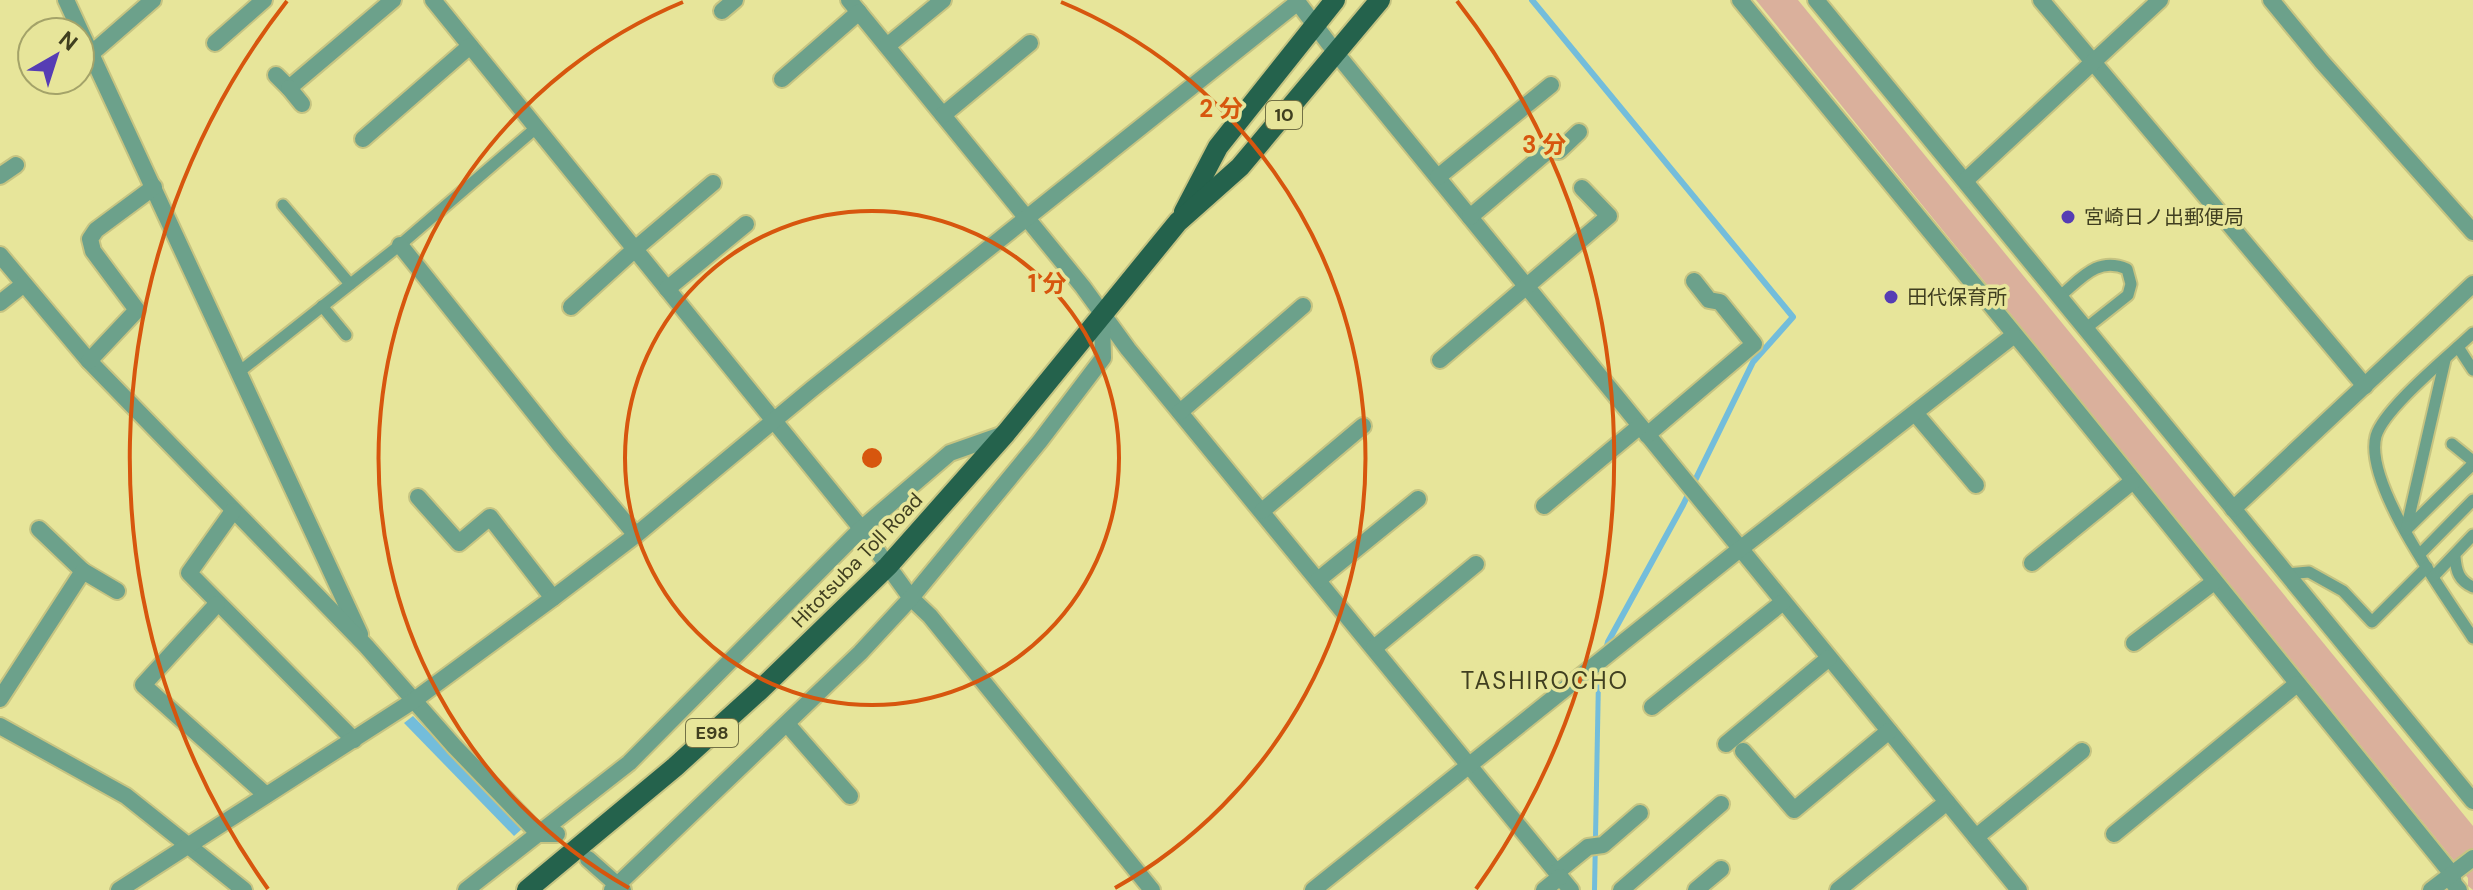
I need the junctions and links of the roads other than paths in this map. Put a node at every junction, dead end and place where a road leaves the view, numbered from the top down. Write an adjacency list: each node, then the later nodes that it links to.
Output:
1 (153, 0): 20 (street)
2 (264, 0): 16 (street)
3 (393, 0): 27 (street)
4 (433, 0): 18 (street)
5 (943, 0): 19 (street)
6 (1335, 0): 15 (main road, 10)
7 (1380, 0): 21 (main road, 10)
8 (1740, 0): 64 (street)
9 (1816, 0): 36 (street)
10 (2041, 0): 23 (street)
11 (2160, 0): 23 (street)
12 (2271, 0): 45 (street)
13 (1297, 1): 15 (street); 42 (street)
14 (854, 6): 19 (street); 25 (street)
15 (1314, 25): 21 (street); 43 (main road, 10)
16 (215, 43)
17 (1030, 43): 29 (street)
18 (470, 46): 30 (street); 32 (street)
19 (887, 46): 29 (street)
20 (96, 50)
21 (1336, 53): 35 (street); 43 (main road, 10)
22 (96, 62): 38 (street)
23 (2093, 62): 36 (street); 71 (street)
24 (276, 75): 27 (street)
25 (782, 79)
26 (1551, 85): 35 (street)
27 (289, 88): 28 (street)
28 (302, 104)
29 (943, 115): 42 (street)
30 (536, 128): 46 (lane); 47 (street)
31 (1579, 132): 41 (street)
32 (363, 139)
33 (16, 165): 34 (street)
34 (0, 176)
35 (1438, 177): 41 (street)
36 (1966, 180): 55 (street)
37 (713, 183): 47 (street)
38 (154, 187): 68 (street); 70 (street)
39 (1582, 188): 53 (street)
40 (283, 205): 51 (lane)
41 (1470, 217): 53 (street)
42 (1028, 219): 60 (street); 74 (street)
43 (1178, 222): 60 (main road, Hitotsuba Toll Road / E98)
44 (746, 224): 54 (street)
45 (2473, 232)
46 (400, 245): 51 (lane); 92 (street)
47 (635, 249): 54 (street); 59 (street)
48 (0, 255): 50 (street)
49 (1694, 281): 76 (street)
50 (24, 284): 56 (street); 68 (street)
51 (350, 284): 57 (lane)
52 (2473, 284): 71 (street)
53 (1526, 286): 67 (street); 76 (street)
54 (667, 289): 74 (street)
55 (2059, 297): 61 (street); 61 (lane)
56 (0, 303)
57 (322, 306): 63 (lane); 70 (lane)
58 (1303, 306): 72 (street)
59 (571, 307)
60 (1102, 317): 72 (street); 77 (main road, Hitotsuba Toll Road / E98); 108 (street)
61 (2085, 329): 86 (street)
62 (2473, 333): 65 (lane)
63 (346, 335)
64 (2013, 336): 73 (street); 80 (street)
65 (2458, 347): 66 (lane); 69 (lane)
66 (2445, 359): 91 (lane); 91 (lane)
67 (1440, 360)
68 (89, 361): 87 (street)
69 (2473, 370)
70 (239, 372): 114 (street)
71 (2365, 386): 86 (street)
72 (1180, 412): 88 (street)
73 (1915, 413): 81 (street); 94 (street)
74 (774, 421): 90 (street); 92 (street)
75 (1363, 426): 88 (street)
76 (1644, 431): 85 (street); 94 (street)
77 (1006, 433): 90 (street); 99 (main road, Hitotsuba Toll Road / E98)
78 (2452, 444): 79 (lane)
79 (2473, 463): 91 (lane)
80 (2133, 481): 97 (street); 104 (street)
81 (1976, 485)
82 (418, 497): 107 (street)
83 (1418, 499): 103 (street)
84 (2473, 500): 95 (lane)
85 (1544, 506)
86 (2233, 509): 102 (street)
87 (233, 511): 110 (street); 114 (street)
88 (1262, 511): 103 (street)
89 (39, 529): 100 (street)
90 (861, 529): 99 (street); 135 (street)
91 (2406, 530): 95 (lane)
92 (636, 535): 107 (street)
93 (2472, 537): 96 (lane)
94 (1740, 549): 109 (street); 128 (street)
95 (2420, 554): 101 (lane)
96 (2455, 557): 101 (lane); 105 (lane)
97 (2032, 563)
98 (1476, 564): 115 (street)
99 (888, 566): 108 (street); 149 (main road, Hitotsuba Toll Road / E98)
100 (83, 571): 106 (street); 118 (street)
101 (2430, 572): 102 (lane); 111 (lane)
102 (2286, 574): 131 (street)
103 (1318, 580): 115 (street)
104 (2214, 582): 113 (street); 117 (street)
105 (2473, 587)
106 (117, 591)
107 (553, 598): 119 (street)
108 (911, 598): 121 (street); 150 (street)
109 (1783, 602): 116 (street); 120 (street)
110 (217, 604): 124 (street); 129 (street)
111 (2469, 623): 112 (lane)
112 (2473, 638)
113 (2134, 643)
114 (366, 646): 119 (street)
115 (1374, 648): 128 (street)
116 (1829, 658): 123 (street); 125 (street)
117 (2297, 684): 137 (street); 143 (street)
118 (0, 699)
119 (413, 701): 124 (street); 135 (street)
120 (1652, 707)
121 (787, 724): 130 (street); 145 (street)
122 (0, 726): 139 (street)
123 (1889, 731): 126 (street); 132 (street)
124 (354, 740): 129 (street)
125 (1726, 744)
126 (1743, 751)
127 (2082, 751): 138 (street)
128 (1470, 765): 144 (street); 151 (street)
129 (266, 795): 139 (street)
130 (850, 796)
131 (2473, 801)
132 (1947, 802): 138 (street); 155 (street)
133 (1721, 804): 153 (street)
134 (1640, 813): 144 (street)
135 (539, 834): 136 (street); 148 (street)
136 (557, 834)
137 (2114, 834)
138 (1976, 837): 156 (street)
139 (188, 845): 146 (street); 147 (street)
140 (2473, 858): 143 (street)
141 (588, 859): 145 (street)
142 (1721, 869): 154 (street)
143 (2452, 874): 157 (street); 158 (street)
144 (1563, 880): 152 (street)
145 (618, 888)
146 (119, 890)
147 (244, 890)
148 (466, 890)
149 (527, 890)
150 (1152, 890)
151 (1313, 890)
152 (1544, 890)
153 (1621, 890)
154 (1696, 890)
155 (1838, 890)
156 (2019, 890)
157 (2431, 890)
158 (2459, 890)

